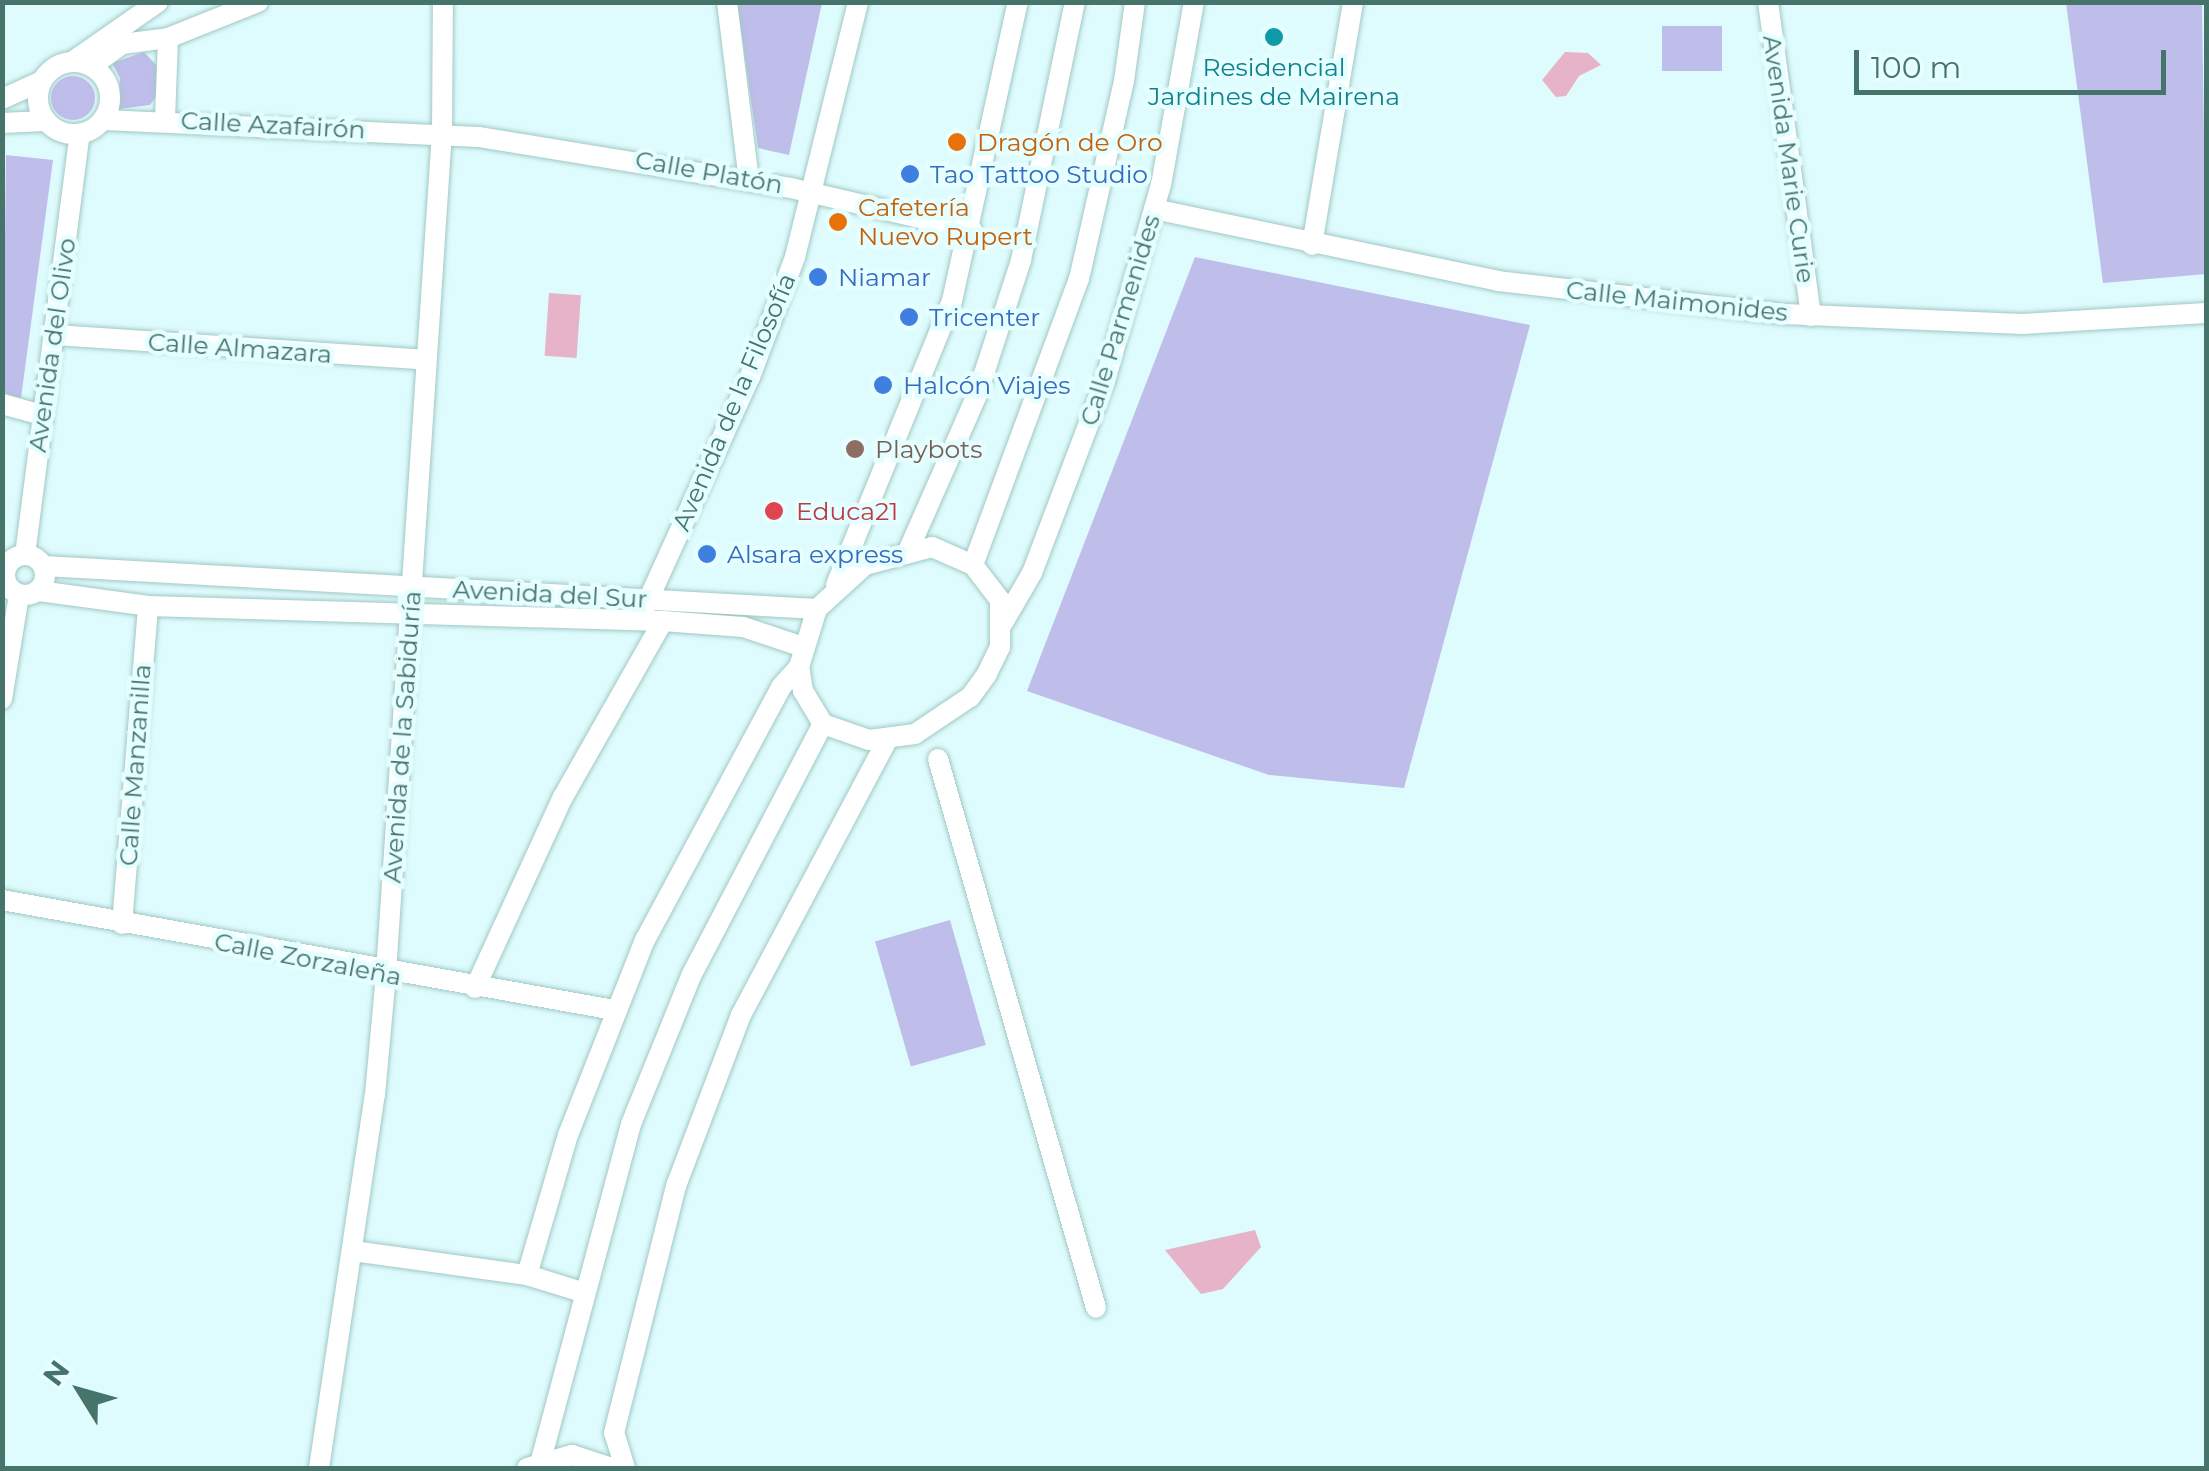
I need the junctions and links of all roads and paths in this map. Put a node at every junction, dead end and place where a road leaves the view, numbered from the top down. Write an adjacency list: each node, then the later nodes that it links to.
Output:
1 (158, 2): 13 (street)
2 (258, 2): 12 (street)
3 (442, 2): 20 (street, Avenida de la Sabiduría)
4 (727, 2): 22 (street)
5 (858, 2): 23 (street, Avenida de la Filosofía)
6 (1018, 2): 25 (street)
7 (1075, 2): 33 (street)
8 (1135, 2): 35 (street)
9 (1194, 2): 24 (street, Calle Parmenides)
10 (1353, 2): 26 (street)
11 (1768, 2): 28 (street, Avenida Marie Curie)
12 (168, 38): 13 (street); 17 (street)
13 (82, 64): 14 (street); 16 (street)
14 (42, 81): 15 (street); 18 (street)
15 (2, 99)
16 (104, 120): 17 (street, Calle Azafairón); 21 (street)
17 (165, 120): 20 (street, Calle Azafairón)
18 (46, 122): 19 (street); 21 (street)
19 (2, 123)
20 (442, 132): 22 (street, Calle Platón); 30 (street, Avenida de la Sabiduría)
21 (80, 134): 29 (street, Avenida del Olivo)
22 (749, 180): 23 (street, Calle Platón)
23 (814, 193): 25 (street, Calle Platón); 41 (street, Avenida de la Filosofía)
24 (1154, 209): 26 (street, Calle Maimonides); 47 (street, Calle Parmenides)
25 (972, 230): 39 (street)
26 (1312, 245): 28 (street, Calle Maimonides)
27 (2206, 312): 28 (street, Calle Maimonides)
28 (1811, 316)
29 (54, 334): 30 (street, Calle Almazara); 32 (street, Avenida del Olivo)
30 (426, 360): 38 (street, Avenida de la Sabiduría)
31 (2, 404): 32 (street)
32 (42, 415): 34 (street, Avenida del Olivo)
33 (909, 548): 35 (street); 39 (street)
34 (25, 555): 36 (street); 37 (street)
35 (972, 565): 47 (street)
36 (44, 566): 38 (street, Avenida del Sur); 40 (street)
37 (4, 572): 40 (street)
38 (412, 587): 41 (street, Avenida del Sur); 44 (street, Avenida de la Sabiduría)
39 (835, 588): 43 (street)
40 (29, 593): 42 (street, Avenida del Sur); 49 (street)
41 (649, 599): 43 (street, Avenida del Sur); 45 (street, Avenida de la Filosofía)
42 (148, 606): 44 (street, Avenida del Sur); 54 (street, Calle Manzanilla)
43 (817, 610): 48 (street)
44 (410, 612): 45 (street, Avenida del Sur); 55 (street, Avenida de la Sabiduría)
45 (638, 621): 46 (street, Avenida del Sur)
46 (663, 621): 48 (street, Avenida del Sur); 56 (street)
47 (1002, 623): 51 (street)
48 (801, 657): 50 (street); 57 (street)
49 (2, 698)
50 (824, 724): 51 (street); 60 (street)
51 (887, 740): 65 (street)
52 (938, 759): 61 (street)
53 (2, 900): 54 (street, Calle Zorzaleña)
54 (122, 924): 55 (street, Calle Zorzaleña)
55 (386, 973): 56 (street, Calle Zorzaleña); 58 (street, Avenida de la Sabiduría)
56 (475, 988): 57 (street, Calle Zorzaleña)
57 (614, 1010): 59 (street)
58 (353, 1251): 59 (street); 63 (street, Avenida de la Sabiduría)
59 (526, 1275): 60 (street)
60 (582, 1292): 62 (street)
61 (1096, 1308)
62 (534, 1464): 64 (street)
63 (319, 1468)
64 (612, 1468)
65 (625, 1468)

